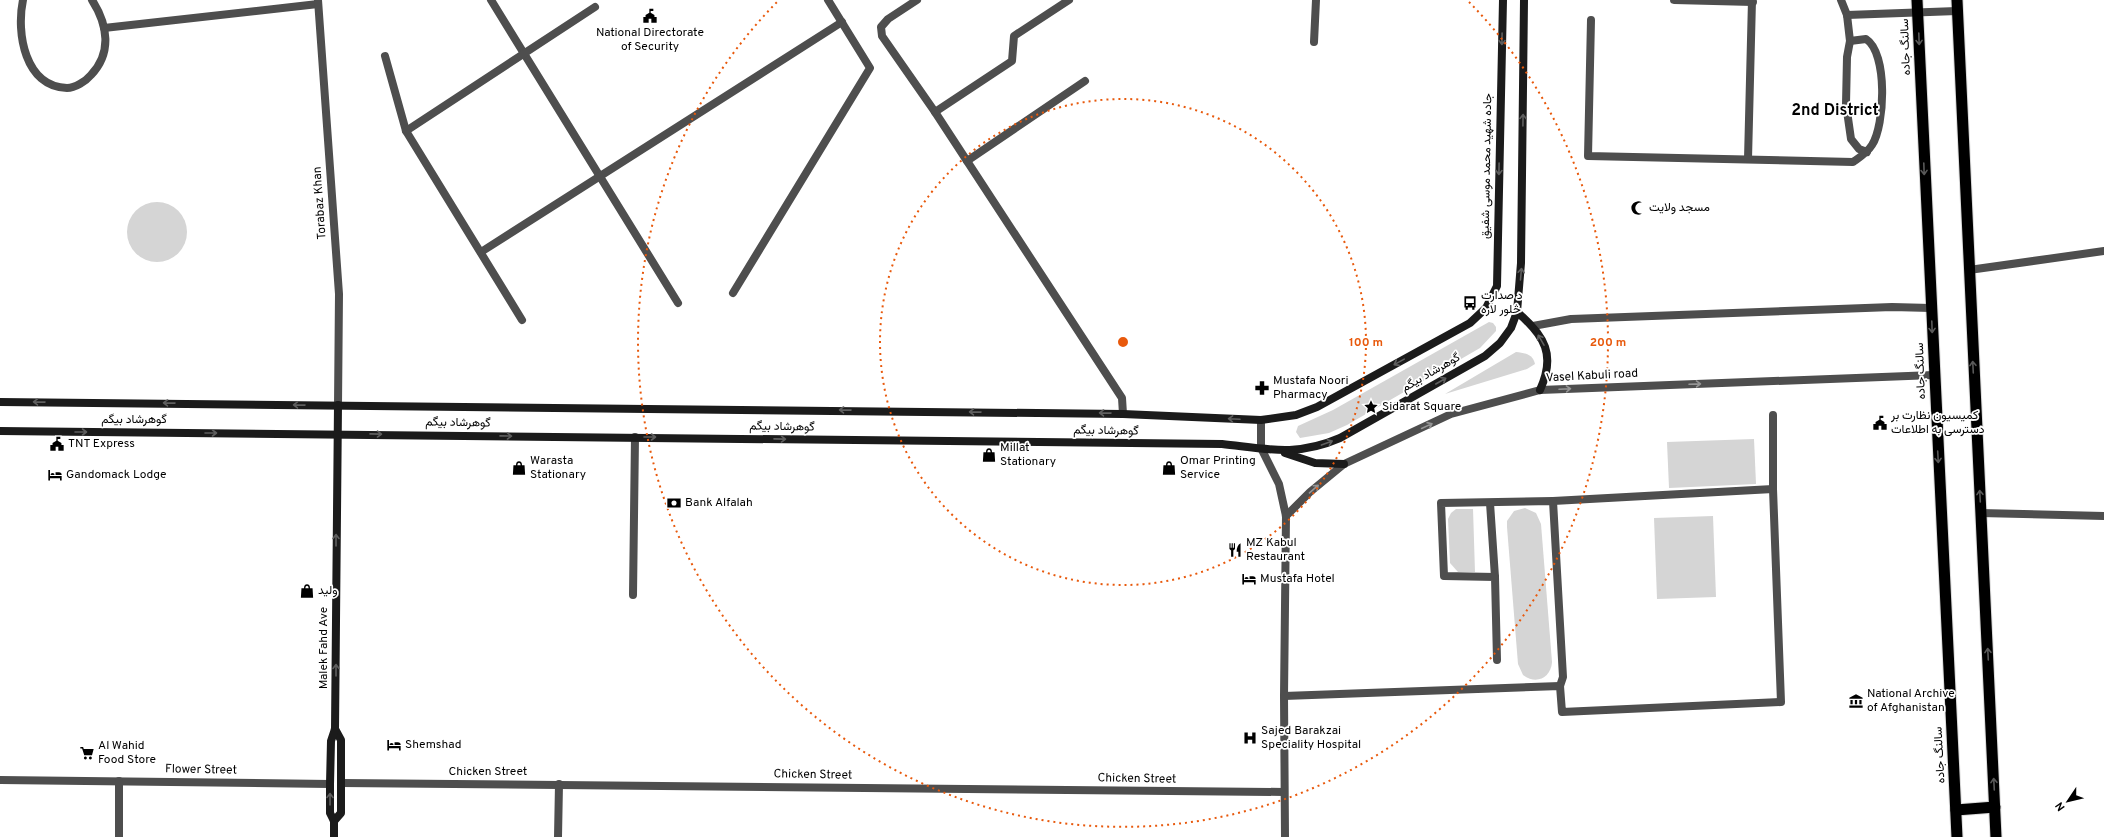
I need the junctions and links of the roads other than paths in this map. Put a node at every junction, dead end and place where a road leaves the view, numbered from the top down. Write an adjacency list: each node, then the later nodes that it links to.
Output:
1 (23, 0): 21 (street)
2 (92, 0): 21 (street)
3 (491, 0): 24 (street)
4 (828, 0): 20 (street)
5 (917, 0): 27 (street)
6 (1069, 0): 27 (street)
7 (1316, 0): 23 (street)
8 (1503, 0): 41 (main road, جاده شهید محمد موسی شفیق, one-way to 41)
9 (1524, 0): 39 (main road, one-way to 9)
10 (1674, 0): 13 (street)
11 (1842, 0): 18 (street)
12 (1917, 0): 17 (highway, سالنگ جاده)
13 (1753, 1): 30 (street)
14 (318, 2): 21 (street); 46 (street, Torabaz Khan)
15 (1957, 5): 17 (street); 35 (highway)
16 (595, 7): 24 (street)
17 (1918, 14): 18 (street); 38 (highway, سالنگ جاده, one-way to 38)
18 (1847, 15): 22 (street)
19 (1591, 20): 30 (street)
20 (842, 22): 32 (street); 36 (street)
21 (104, 28)
22 (1850, 41): 29 (street); 29 (street)
23 (1314, 42)
24 (524, 54): 28 (street); 32 (street)
25 (385, 56): 28 (street)
26 (1085, 81): 31 (street)
27 (935, 112): 31 (street)
28 (406, 131): 34 (street)
29 (1867, 152): 30 (street)
30 (1748, 159)
31 (967, 161): 47 (street)
32 (598, 176): 34 (street); 37 (street)
33 (2104, 251): 35 (street)
34 (481, 252): 40 (street)
35 (1968, 270): 59 (highway, one-way to 35)
36 (733, 293)
37 (678, 303)
38 (1931, 308): 42 (street); 43 (highway, سالنگ جاده, one-way to 43)
39 (1517, 312): 42 (main road); 54 (main road, گوهرشاد بیگم, one-way to 39)
40 (522, 320)
41 (1470, 323): 49 (main road, گوهرشاد بیگم, one-way to 49)
42 (1533, 326): 44 (main road, one-way to 42)
43 (1934, 375): 44 (street, Vasel Kabuli road, one-way to 43); 75 (highway, سالنگ جاده, one-way to 75)
44 (1540, 390): 55 (street, Vasel Kabuli road, one-way to 44)
45 (0, 402): 46 (main road, گوهرشاد بیگم, one-way to 45)
46 (338, 405): 47 (main road, گوهرشاد بیگم, one-way to 46); 51 (main road, Malek Fahd Ave)
47 (1123, 414): 49 (main road, گوهرشاد بیگم, one-way to 47)
48 (1772, 415): 56 (street)
49 (1261, 420): 53 (street)
50 (0, 431): 51 (main road, گوهرشاد بیگم, one-way to 51)
51 (337, 434): 52 (main road, گوهرشاد بیگم, one-way to 52); 67 (main road, Malek Fahd Ave, one-way to 51)
52 (635, 437): 53 (main road, گوهرشاد بیگم, one-way to 53); 63 (street)
53 (1261, 448): 54 (main road, گوهرشاد بیگم); 60 (street)
54 (1276, 450): 55 (main road)
55 (1344, 464): 60 (street, Vasel Kabuli road, one-way to 55)
56 (1773, 489): 57 (street); 65 (street)
57 (1553, 501): 58 (street); 65 (street)
58 (1490, 502): 62 (street); 62 (street)
59 (1980, 513): 61 (street); 74 (highway, one-way to 59)
60 (1286, 516): 66 (street)
61 (2104, 516)
62 (1495, 577): 64 (street)
63 (633, 595)
64 (1497, 660)
65 (1560, 686): 66 (street)
66 (1284, 696): 73 (street)
67 (335, 730): 70 (main road); 71 (main road, Malek Fahd Ave)
68 (0, 780): 69 (street, Flower Street)
69 (119, 781): 71 (street, Flower Street); 77 (street)
70 (341, 783): 72 (street, Chicken Street); 76 (main road)
71 (330, 784): 76 (main road, Malek Fahd Ave, one-way to 71)
72 (559, 784): 73 (street, Chicken Street); 79 (street)
73 (1284, 792): 80 (street)
74 (1995, 808): 75 (highway); 82 (highway)
75 (1956, 810): 81 (highway, سالنگ جاده)
76 (334, 821): 78 (main road, Malek Fahd Ave)
77 (118, 837)
78 (334, 837)
79 (558, 837)
80 (1285, 837)
81 (1957, 837)
82 (1996, 837)

